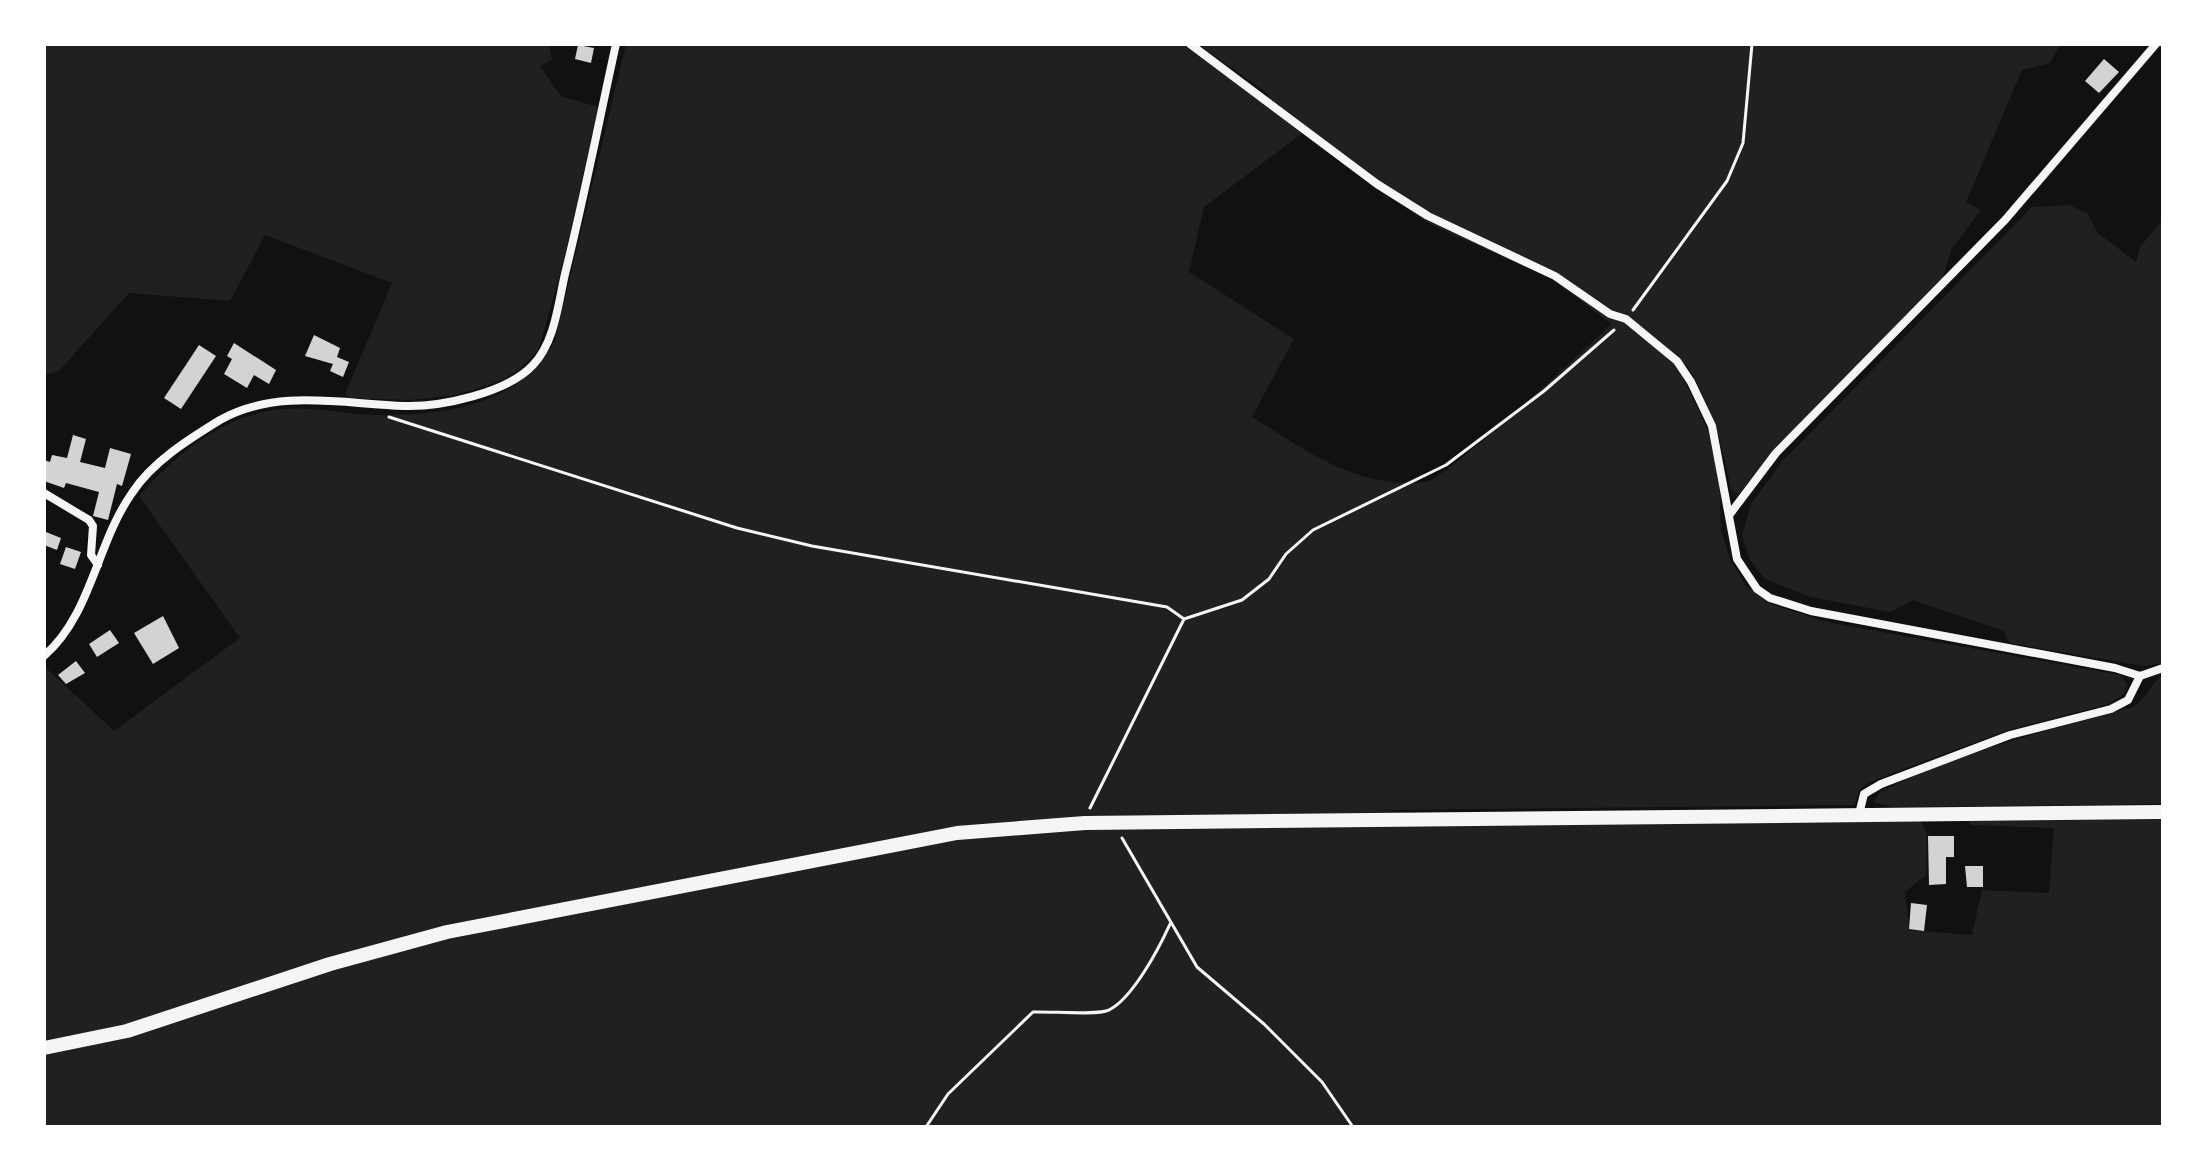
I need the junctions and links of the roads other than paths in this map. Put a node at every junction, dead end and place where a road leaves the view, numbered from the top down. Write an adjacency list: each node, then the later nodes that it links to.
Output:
1 (616, 44): 6 (street)
2 (1190, 44): 5 (street)
3 (2156, 44): 5 (street)
4 (44, 493): 6 (street)
5 (1730, 514): 9 (street)
6 (98, 565): 7 (street)
7 (44, 656)
8 (2163, 668): 9 (street)
9 (2140, 676): 11 (street)
10 (2163, 812): 11 (main road)
11 (1859, 814): 12 (main road)
12 (44, 1048)

